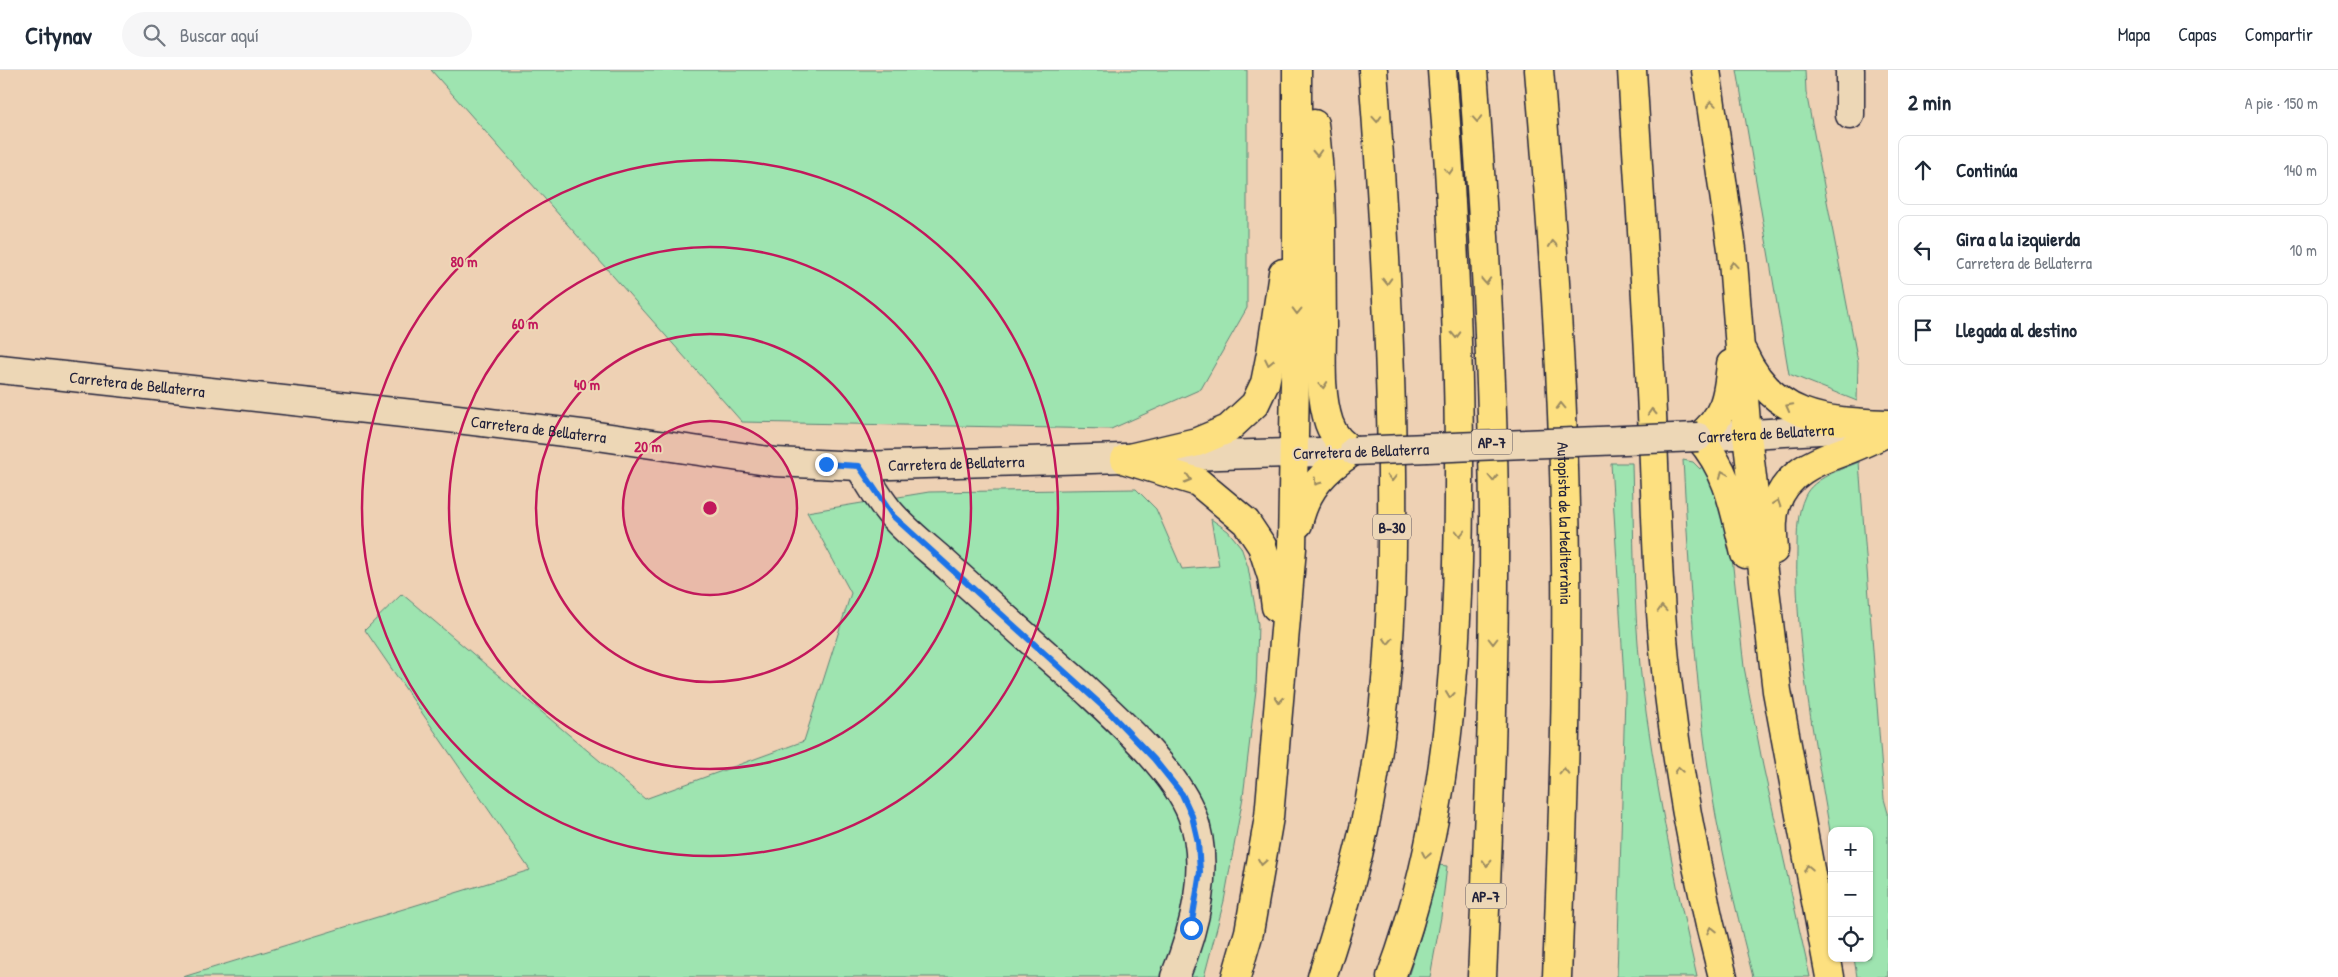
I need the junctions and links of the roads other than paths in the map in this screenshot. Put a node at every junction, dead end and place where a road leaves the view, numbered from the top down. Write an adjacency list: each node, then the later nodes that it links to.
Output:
1 (1297, 70): 11 (highway)
2 (1306, 70): 19 (highway, one-way to 19)
3 (1373, 70): 29 (highway, B-30, one-way to 29)
4 (1442, 70): 30 (highway, one-way to 30)
5 (1473, 70): 31 (highway, AP-7, one-way to 31)
6 (1539, 70): 26 (highway, Autopista de la Mediterrània, one-way to 6)
7 (1632, 70): 34 (highway, one-way to 7)
8 (1706, 70): 12 (highway, one-way to 8)
9 (1850, 70): 10 (street)
10 (1850, 115)
11 (1298, 140): 20 (highway, one-way to 20); 21 (highway, one-way to 21)
12 (1738, 313): 13 (highway); 18 (highway)
13 (1739, 344): 15 (highway, one-way to 13); 17 (highway)
14 (0, 369): 22 (street, Carretera de Bellaterra)
15 (1888, 424): 17 (street, Carretera de Bellaterra)
16 (1888, 432): 25 (highway, one-way to 16)
17 (1747, 435): 18 (street, Carretera de Bellaterra); 25 (highway)
18 (1698, 437): 19 (street, Carretera de Bellaterra, bridge); 25 (highway, one-way to 18)
19 (1354, 451): 20 (street, Carretera de Bellaterra); 23 (highway, one-way to 23)
20 (1294, 454): 21 (street, Carretera de Bellaterra); 23 (highway)
21 (1125, 459): 22 (street, Carretera de Bellaterra); 24 (highway, one-way to 24)
22 (859, 466): 27 (street)
23 (1292, 548): 24 (highway)
24 (1281, 671): 28 (highway, one-way to 28)
25 (1777, 691): 35 (highway, one-way to 25)
26 (1564, 813): 32 (highway, Autopista de la Mediterrània); 33 (highway)
27 (1175, 977)
28 (1236, 977)
29 (1322, 977)
30 (1391, 977)
31 (1482, 977)
32 (1557, 977)
33 (1572, 977)
34 (1723, 977)
35 (1830, 977)

